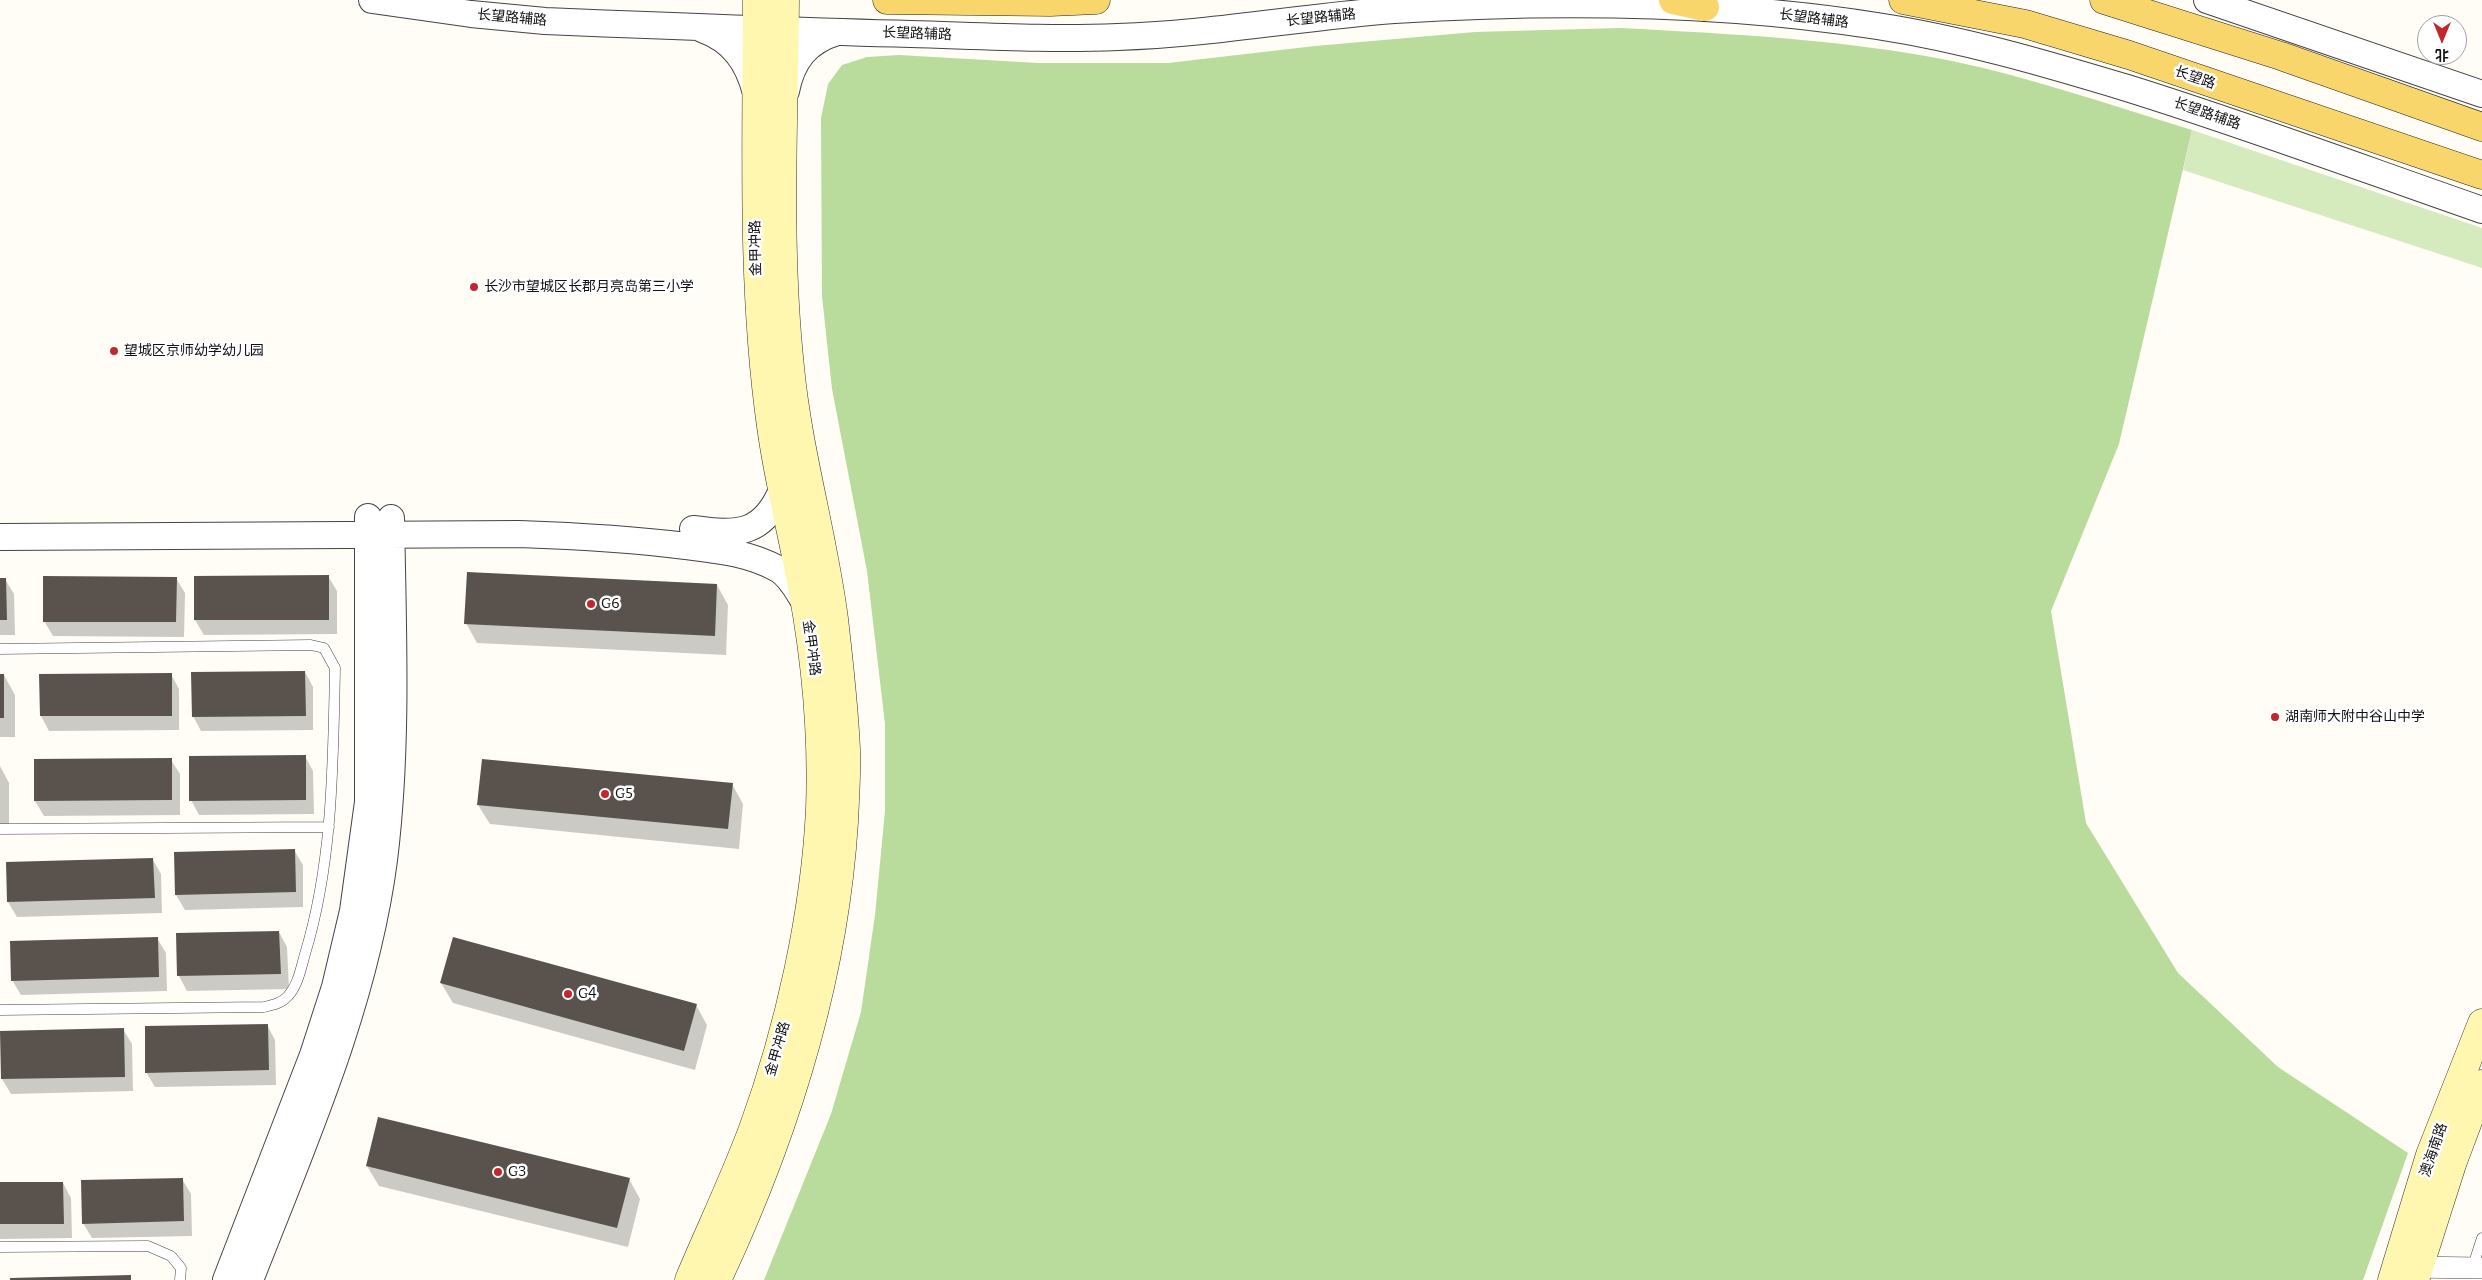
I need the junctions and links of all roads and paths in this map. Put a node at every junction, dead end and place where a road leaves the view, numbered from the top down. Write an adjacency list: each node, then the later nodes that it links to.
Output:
1 (372, 0): 11 (street, 长望路辅路)
2 (758, 0): 12 (main road, 金甲冲路)
3 (785, 0): 13 (main road, 金甲冲路)
4 (887, 0): 5 (main road)
5 (1096, 0)
6 (1673, 0): 10 (main road)
7 (1903, 0): 19 (main road, 长望路)
8 (2104, 0): 18 (main road)
9 (2207, 0): 15 (street)
10 (1705, 7): 14 (street, 长望路辅路); 20 (street, 长望路辅路)
11 (697, 27): 12 (street, 长望路辅路); 16 (street)
12 (757, 29): 13 (street, 长望路辅路); 16 (main road, 金甲冲路)
13 (785, 30): 14 (street, 长望路辅路); 17 (main road, 金甲冲路)
14 (840, 32): 17 (street)
15 (2482, 94)
16 (757, 97): 21 (main road, 金甲冲路)
17 (784, 99): 40 (main road, 金甲冲路)
18 (2482, 127)
19 (2482, 175)
20 (2482, 210)
21 (782, 490): 23 (street); 25 (main road, 金甲冲路)
22 (0, 519): 23 (street)
23 (379, 525): 24 (street); 25 (street); 37 (street); 38 (street)
24 (0, 537)
25 (804, 601): 39 (main road, 金甲冲路)
26 (0, 649): 27 (lane)
27 (329, 827): 28 (lane); 29 (lane)
28 (0, 830)
29 (0, 1010)
30 (2482, 1023): 35 (main road, 澳海南路)
31 (2482, 1084): 35 (main road, 澳海南路)
32 (2482, 1238): 34 (lane)
33 (0, 1248): 36 (lane)
34 (2477, 1268): 35 (street)
35 (2405, 1274)
36 (180, 1280)
37 (226, 1280)
38 (250, 1280)
39 (689, 1280)
40 (717, 1280)

